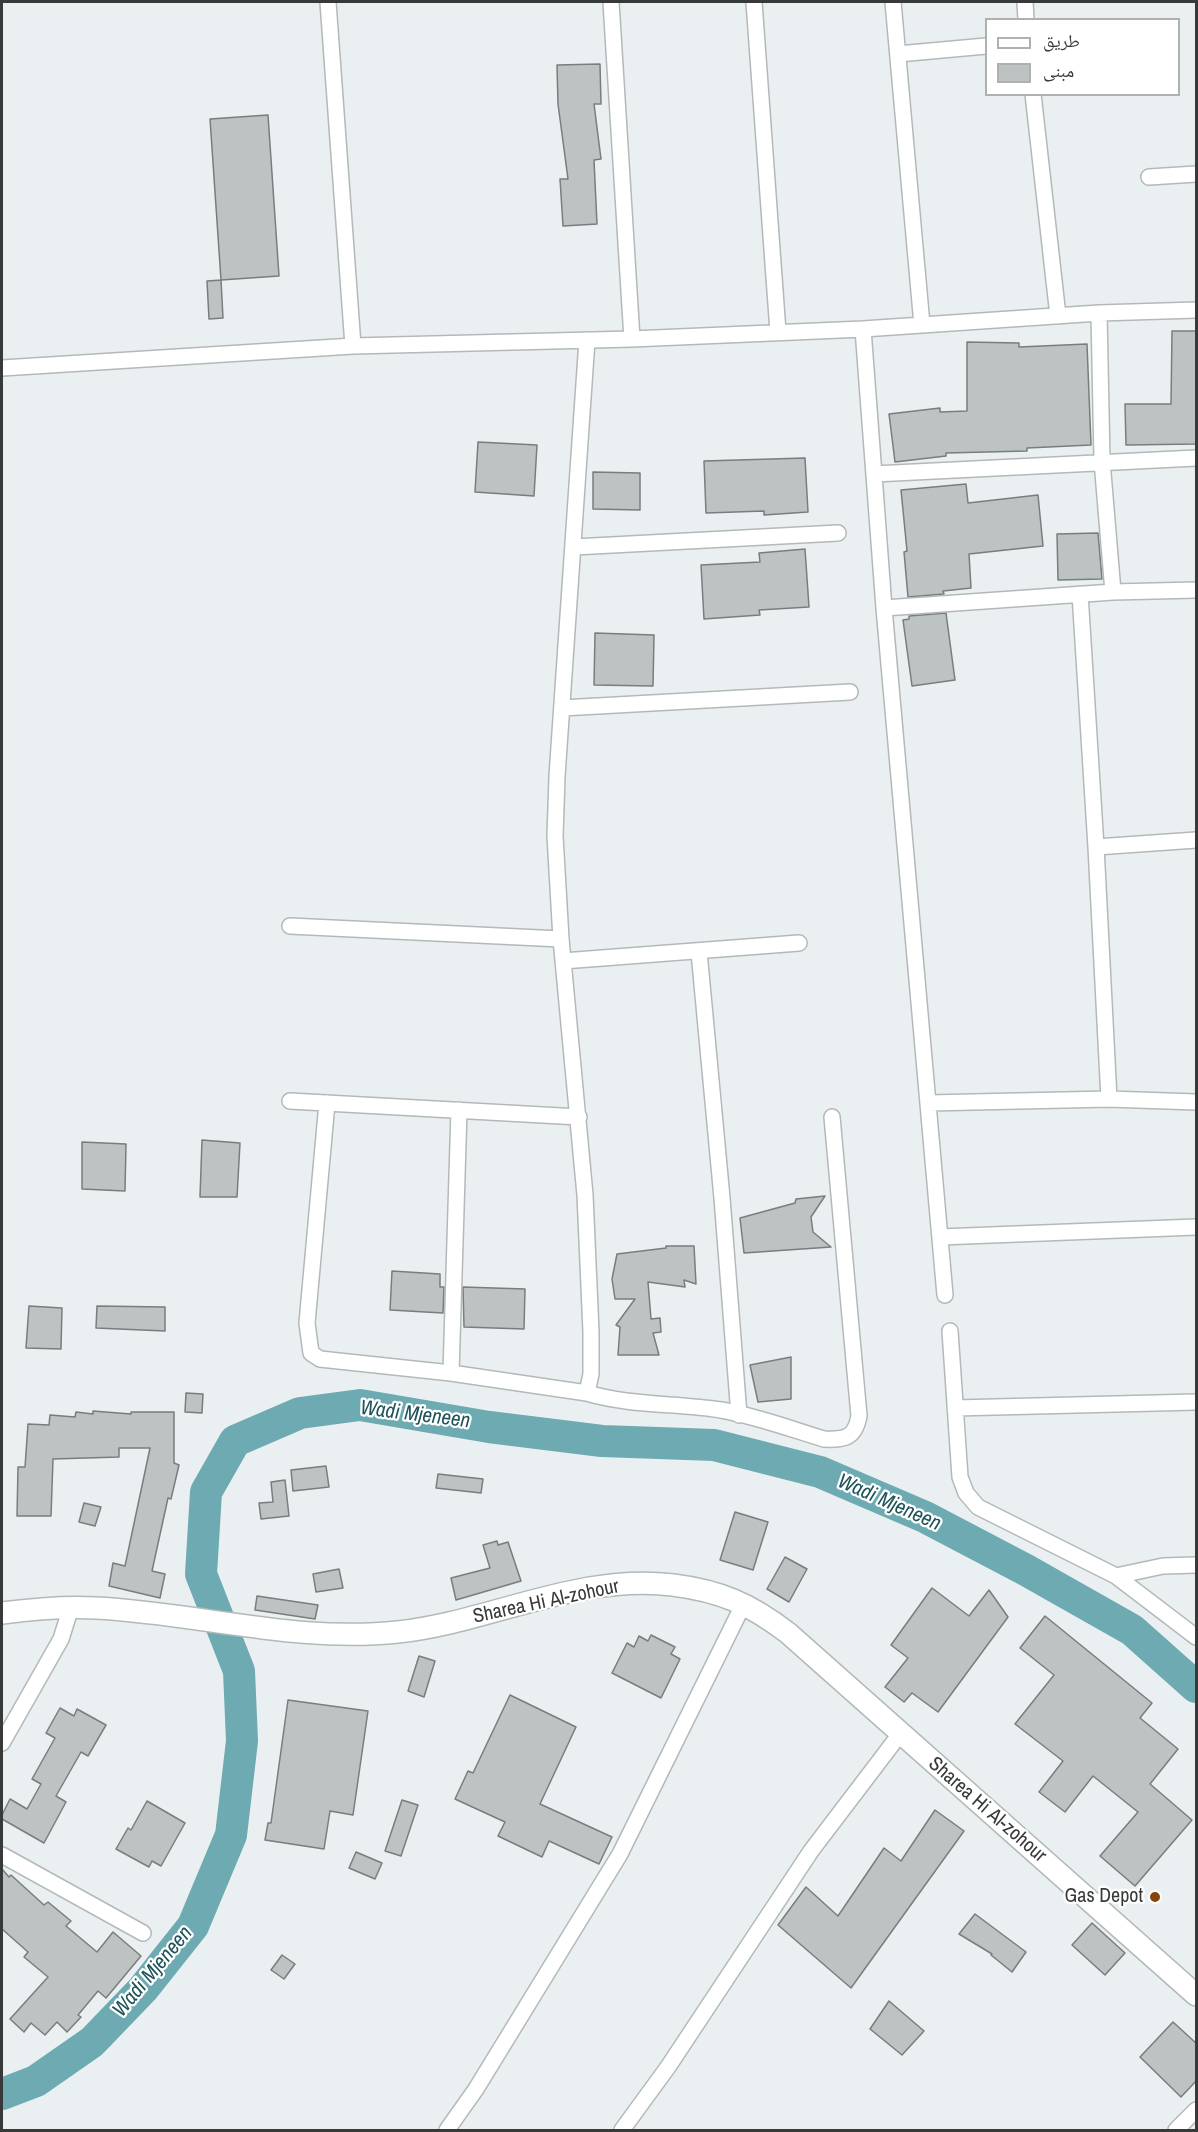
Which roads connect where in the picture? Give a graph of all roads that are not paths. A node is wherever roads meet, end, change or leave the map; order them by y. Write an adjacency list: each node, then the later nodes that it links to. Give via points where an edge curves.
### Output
1 (328, 2): 20 (street)
2 (611, 2): 18 (street)
3 (754, 2): 17 (street)
4 (893, 2): 8 (street)
5 (1025, 2): 6 (street)
6 (1026, 18)
7 (985, 46): 8 (street)
8 (898, 54): 15 (street)
9 (1033, 96): 14 (street)
10 (1197, 174): 11 (street)
11 (1149, 177)
12 (1197, 310): 13 (street)
13 (1099, 313): 14 (street); 23 (street)
14 (1058, 316): 15 (street)
15 (922, 325): 16 (street)
16 (863, 329): 17 (street); 24 (street)
17 (778, 332): 18 (street)
18 (632, 339): 19 (street)
19 (587, 340): 20 (street); 26 (street)
20 (353, 346): 21 (street)
21 (2, 368)
22 (1197, 458): 23 (street)
23 (1102, 461): 24 (street); 28 (street)
24 (874, 474): 30 (street)
25 (838, 533): 26 (street)
26 (574, 547): 32 (street)
27 (1197, 590): 28 (street)
28 (1113, 592): 29 (street)
29 (1080, 594): 30 (street); 34 (street)
30 (884, 608): 44 (street)
31 (850, 692): 32 (street)
32 (562, 708): 36 (street, via 555,836)
33 (1197, 840): 34 (street)
34 (1096, 847): 40 (street)
35 (290, 926): 36 (street)
36 (561, 939): 39 (street)
37 (799, 943): 38 (street)
38 (699, 952): 39 (street); 56 (street)
39 (563, 961): 46 (street)
40 (1109, 1099): 42 (street); 44 (street)
41 (290, 1101): 43 (street)
42 (1197, 1102)
43 (327, 1103): 45 (street); 52 (street, via 307,1323 311,1353 320,1359)
44 (928, 1103): 49 (street)
45 (459, 1110): 46 (street); 52 (street)
46 (579, 1117): 53 (street, via 591,1332)
47 (832, 1117): 56 (street, via 857,1426 852,1435 825,1439)
48 (1197, 1227): 49 (street)
49 (940, 1237): 50 (street)
50 (945, 1295)
51 (950, 1331): 55 (street)
52 (451, 1373): 53 (street)
53 (587, 1393): 56 (street, via 611,1400)
54 (1197, 1402): 55 (street)
55 (955, 1408): 58 (street, via 960,1477 966,1493 978,1507)
56 (739, 1415)
57 (1197, 1565): 58 (street, via 1163,1566)
58 (1116, 1576): 62 (street)
59 (744, 1604): 60 (street, Sharea Hi Al-zohour, via 672,1584 598,1586 436,1626 363,1635 319,1635); 63 (street, Sharea Hi Al-zohour, via 788,1633); 69 (street, via 620,1854)
60 (71, 1607): 61 (street, Sharea Hi Al-zohour); 64 (street, via 61,1639)
61 (2, 1613)
62 (1197, 1637)
63 (900, 1734): 67 (street, Sharea Hi Al-zohour); 70 (street, via 811,1851)
64 (2, 1743)
65 (2, 1855): 66 (street)
66 (143, 1933)
67 (1197, 1995)
68 (1197, 2110): 71 (street)
69 (447, 2130)
70 (622, 2130)
71 (1176, 2130)

